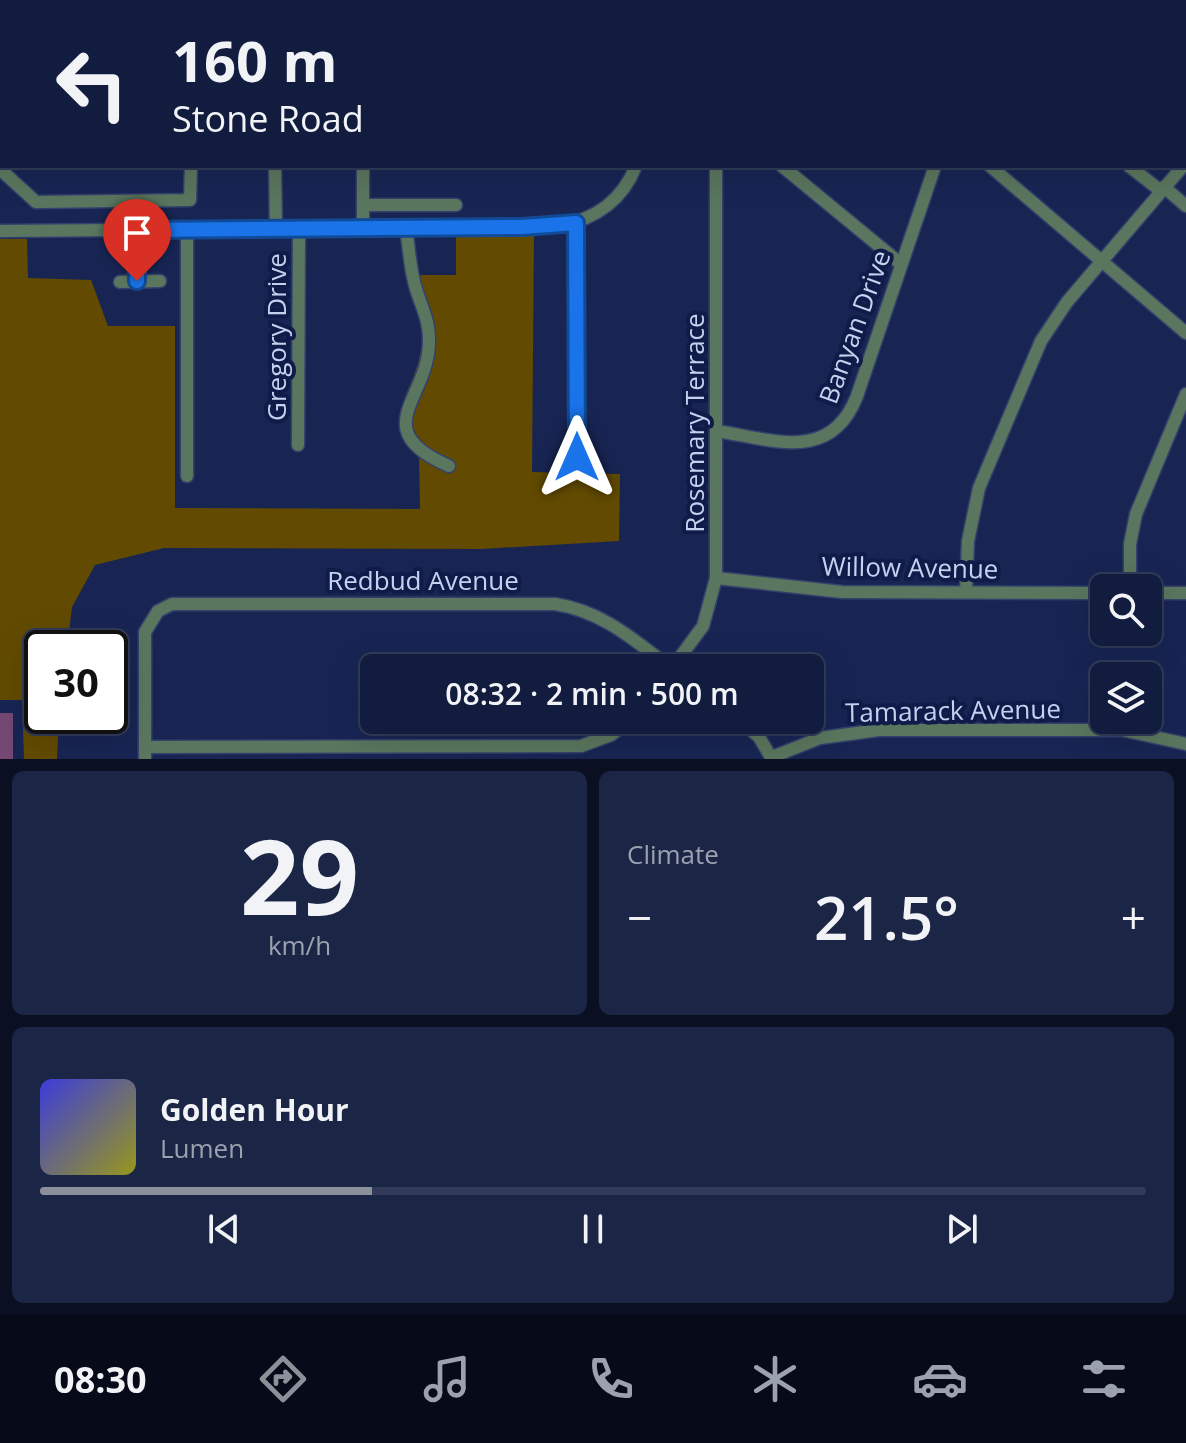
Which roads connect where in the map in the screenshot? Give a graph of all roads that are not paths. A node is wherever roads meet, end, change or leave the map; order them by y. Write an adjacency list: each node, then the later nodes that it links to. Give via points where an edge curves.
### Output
1 (191, 168): 11 (street, via 190,200 36,202)
2 (275, 168): 19 (street)
3 (363, 168): 13 (street)
4 (635, 168): 16 (street, via 622,192 596,215)
5 (716, 168): 31 (street, Rosemary Terrace)
6 (784, 168): 25 (street)
7 (934, 168): 25 (street, Banyan Drive)
8 (992, 168): 24 (street)
9 (1132, 168): 12 (street)
10 (1179, 168): 12 (street)
11 (0, 169)
12 (1163, 189): 15 (street); 24 (street)
13 (363, 205): 14 (street); 17 (street)
14 (456, 205)
15 (1186, 205)
16 (576, 223): 18 (street); 33 (street)
17 (363, 228): 18 (street); 20 (street)
18 (406, 228): 34 (street, via 429,345 404,424 425,454)
19 (276, 229): 20 (street); 22 (street)
20 (299, 229): 32 (street, Gregory Drive)
21 (141, 230): 22 (street); 23 (street); 26 (street)
22 (187, 230): 35 (street)
23 (0, 231)
24 (1101, 261): 29 (street); 38 (street, via 1041,341 984,474 968,541)
25 (901, 264): 31 (street, Banyan Drive, via 851,410 834,432 803,442)
26 (141, 281): 27 (street); 28 (street)
27 (160, 281)
28 (120, 282)
29 (1186, 333)
30 (1186, 394): 36 (street, via 1136,514)
31 (717, 431): 37 (street, Rosemary Terrace)
32 (298, 445)
33 (577, 457)
34 (449, 466)
35 (187, 476)
36 (1130, 574)
37 (716, 578): 38 (street, Willow Avenue, via 842,592); 43 (street, Rosemary Terrace, via 703,626)
38 (966, 592): 39 (street, Willow Avenue)
39 (1090, 593)
40 (1162, 593): 41 (street)
41 (1186, 593)
42 (652, 654): 47 (street, Redbud Avenue, via 602,618 555,604 180,603 158,611 148,624)
43 (682, 654)
44 (612, 734): 49 (street, via 581,746)
45 (756, 734): 50 (street)
46 (1186, 744): 50 (street, Tamarack Avenue, via 1122,730 879,730 820,738)
47 (145, 753): 48 (street)
48 (294, 753): 49 (street)
49 (459, 753)
50 (772, 758)

